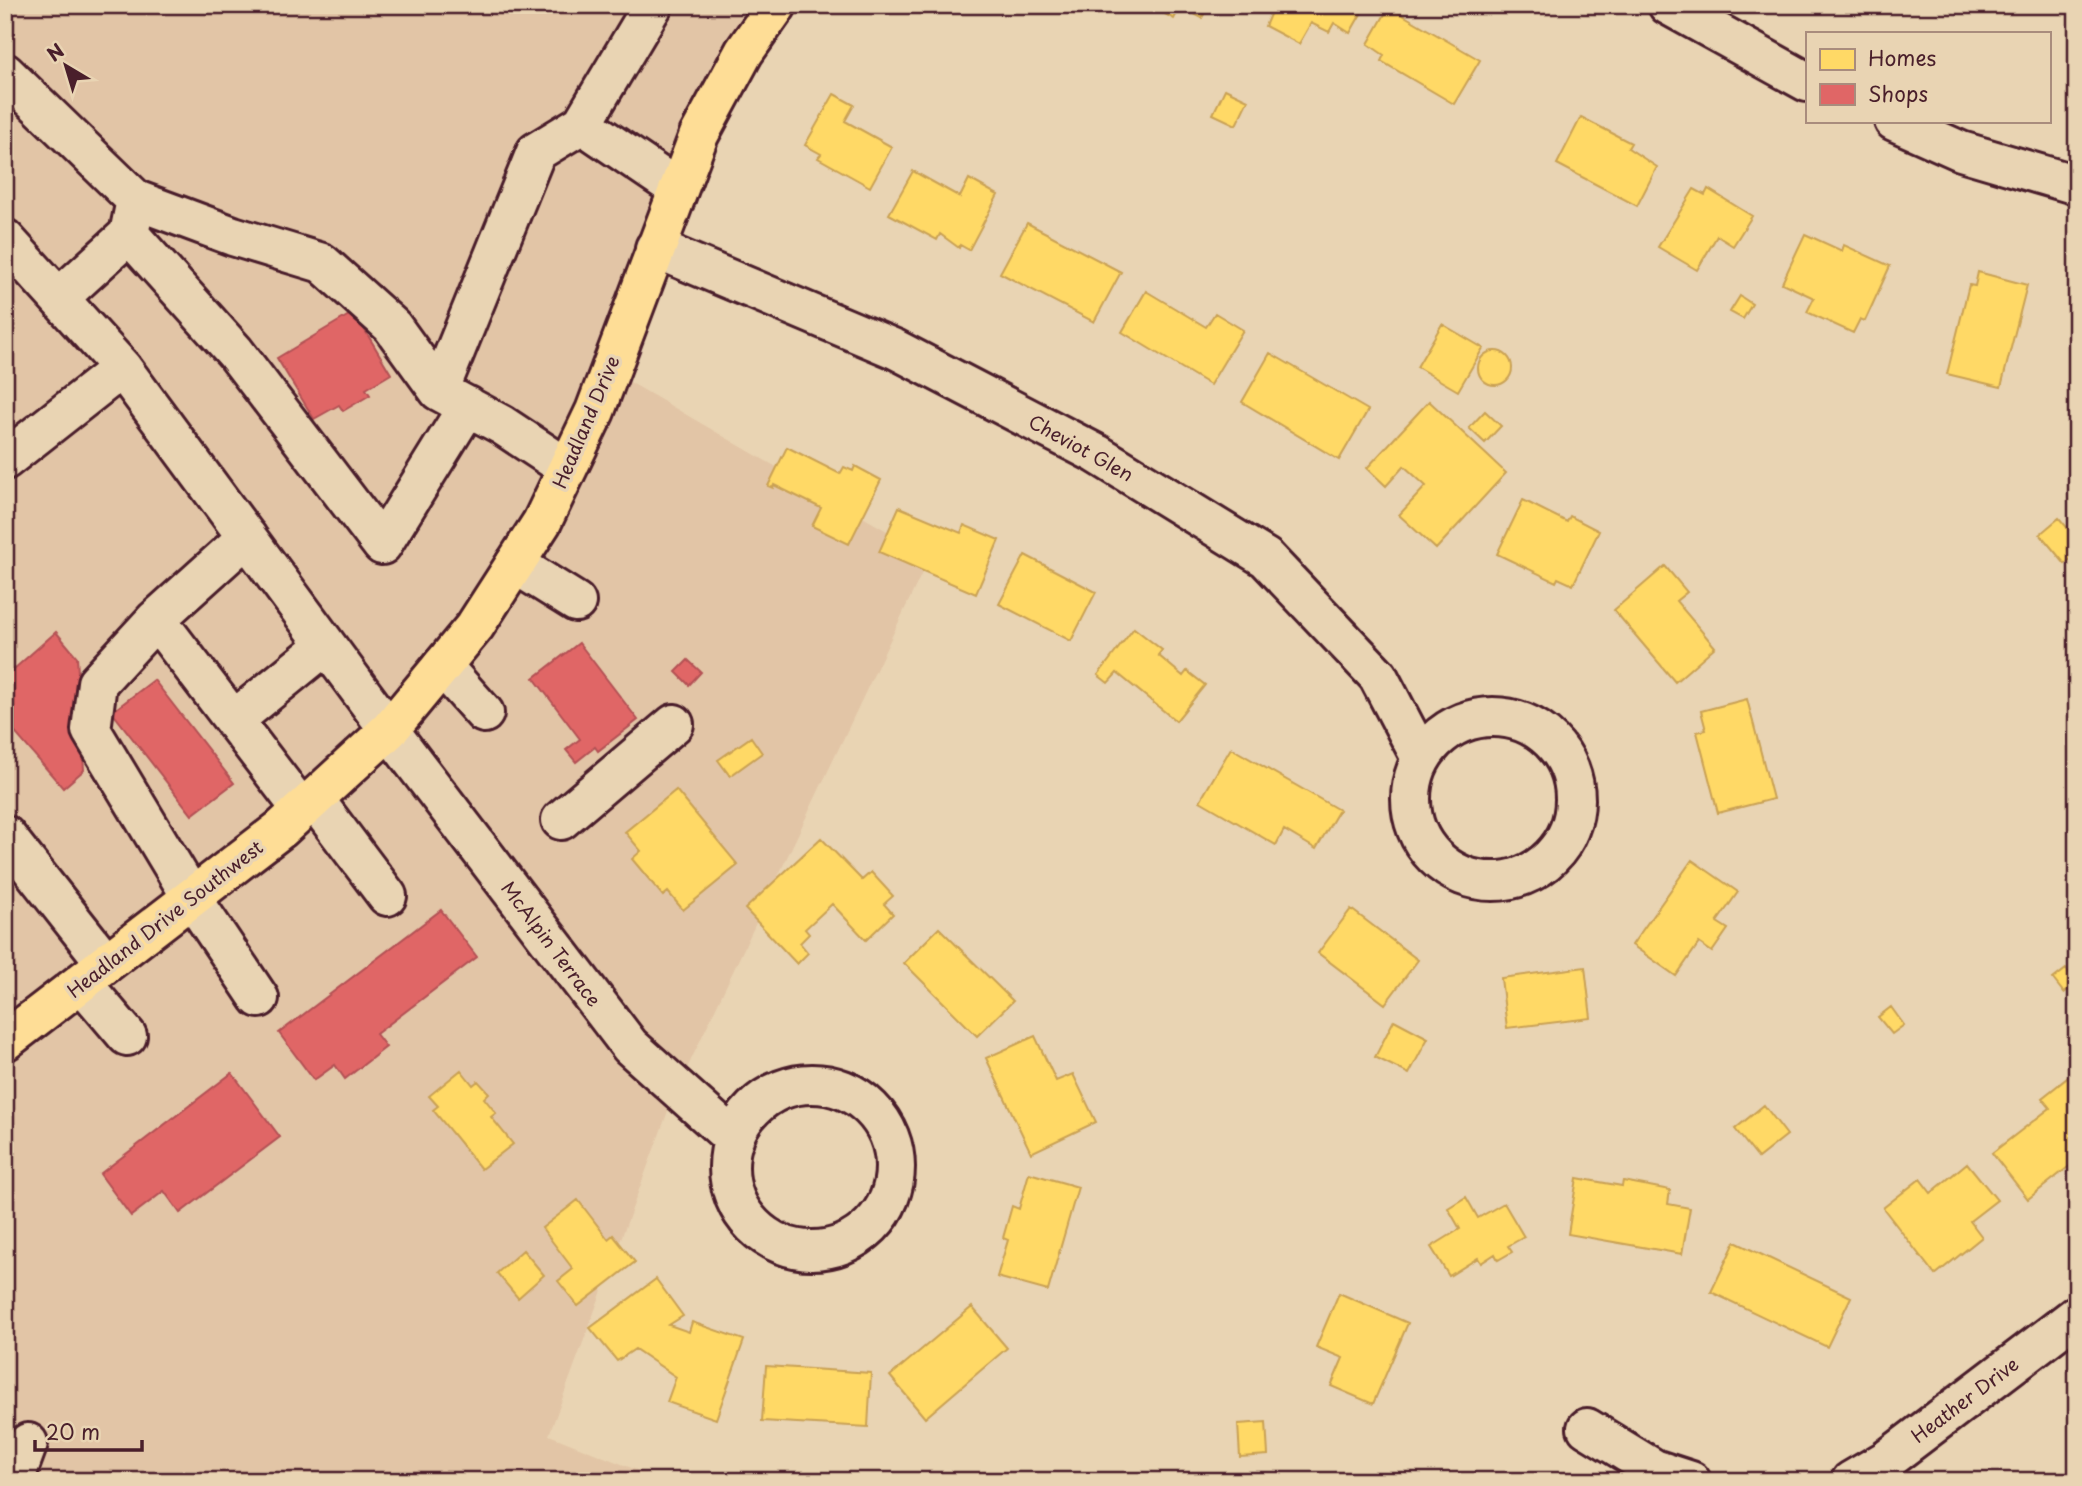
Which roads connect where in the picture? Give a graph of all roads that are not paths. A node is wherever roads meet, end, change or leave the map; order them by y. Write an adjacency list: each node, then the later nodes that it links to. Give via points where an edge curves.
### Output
1 (777, 5): 9 (main road, Headland Drive, via 744,52 699,135)
2 (1668, 5): 5 (street)
3 (650, 6): 7 (street)
4 (5, 74): 10 (street)
5 (1806, 81)
6 (1896, 122): 8 (street, via 1961,151)
7 (582, 124): 9 (street); 15 (street, via 536,152)
8 (2077, 186)
9 (678, 189): 12 (main road, Headland Drive)
10 (132, 217): 13 (street); 15 (street, via 233,236 321,263 391,327); 15 (street, via 382,545)
11 (5, 239): 13 (street, McAlpin Terrace)
12 (656, 248): 17 (main road, Headland Drive, via 595,411); 28 (street, Cheviot Glen, via 895,349 1097,454 1266,558 1378,676)
13 (59, 298): 14 (street, McAlpin Terrace)
14 (122, 368): 16 (street); 18 (street, McAlpin Terrace)
15 (454, 399): 17 (street)
16 (5, 460)
17 (567, 468): 19 (main road, Headland Drive)
18 (247, 537): 21 (street); 22 (street, McAlpin Terrace)
19 (514, 564): 20 (street); 23 (main road, Headland Drive, via 475,626)
20 (576, 602)
21 (156, 619): 25 (street); 33 (street, via 97,683 91,730)
22 (326, 645): 25 (street); 27 (street, McAlpin Terrace)
23 (442, 666): 24 (street); 27 (main road, Headland Drive)
24 (484, 713)
25 (234, 720): 29 (street)
26 (674, 724): 30 (street)
27 (388, 730): 29 (main road, Headland Drive); 38 (street, McAlpin Terrace, via 630,1046)
28 (1422, 758): 28 (street, via 1413,778 1413,821 1421,841 1452,870 1472,879 1514,878 1551,857 1564,839 1574,809 1572,777 1564,757 1534,727 1514,719 1471,720 1434,741)
29 (313, 800): 32 (street); 33 (main road, Headland Drive Southwest)
30 (561, 820)
31 (5, 835): 34 (street)
32 (387, 897)
33 (192, 898): 34 (main road, Headland Drive Southwest); 35 (street)
34 (94, 973): 36 (street); 37 (main road, Headland Drive Southwest)
35 (259, 998)
36 (127, 1036)
37 (5, 1041)
38 (734, 1139): 38 (street, via 729,1171 736,1203 764,1236 783,1246 827,1250 848,1243 881,1215 891,1196 896,1174 888,1131 876,1113 841,1089 819,1084 777,1092 758,1104)
39 (2077, 1315): 44 (street, Heather Drive, via 1885,1461)
40 (1587, 1428): 43 (street, via 1654,1469)
41 (28, 1443): 42 (street)
42 (14, 1481)
43 (1691, 1481)
44 (1851, 1481)

